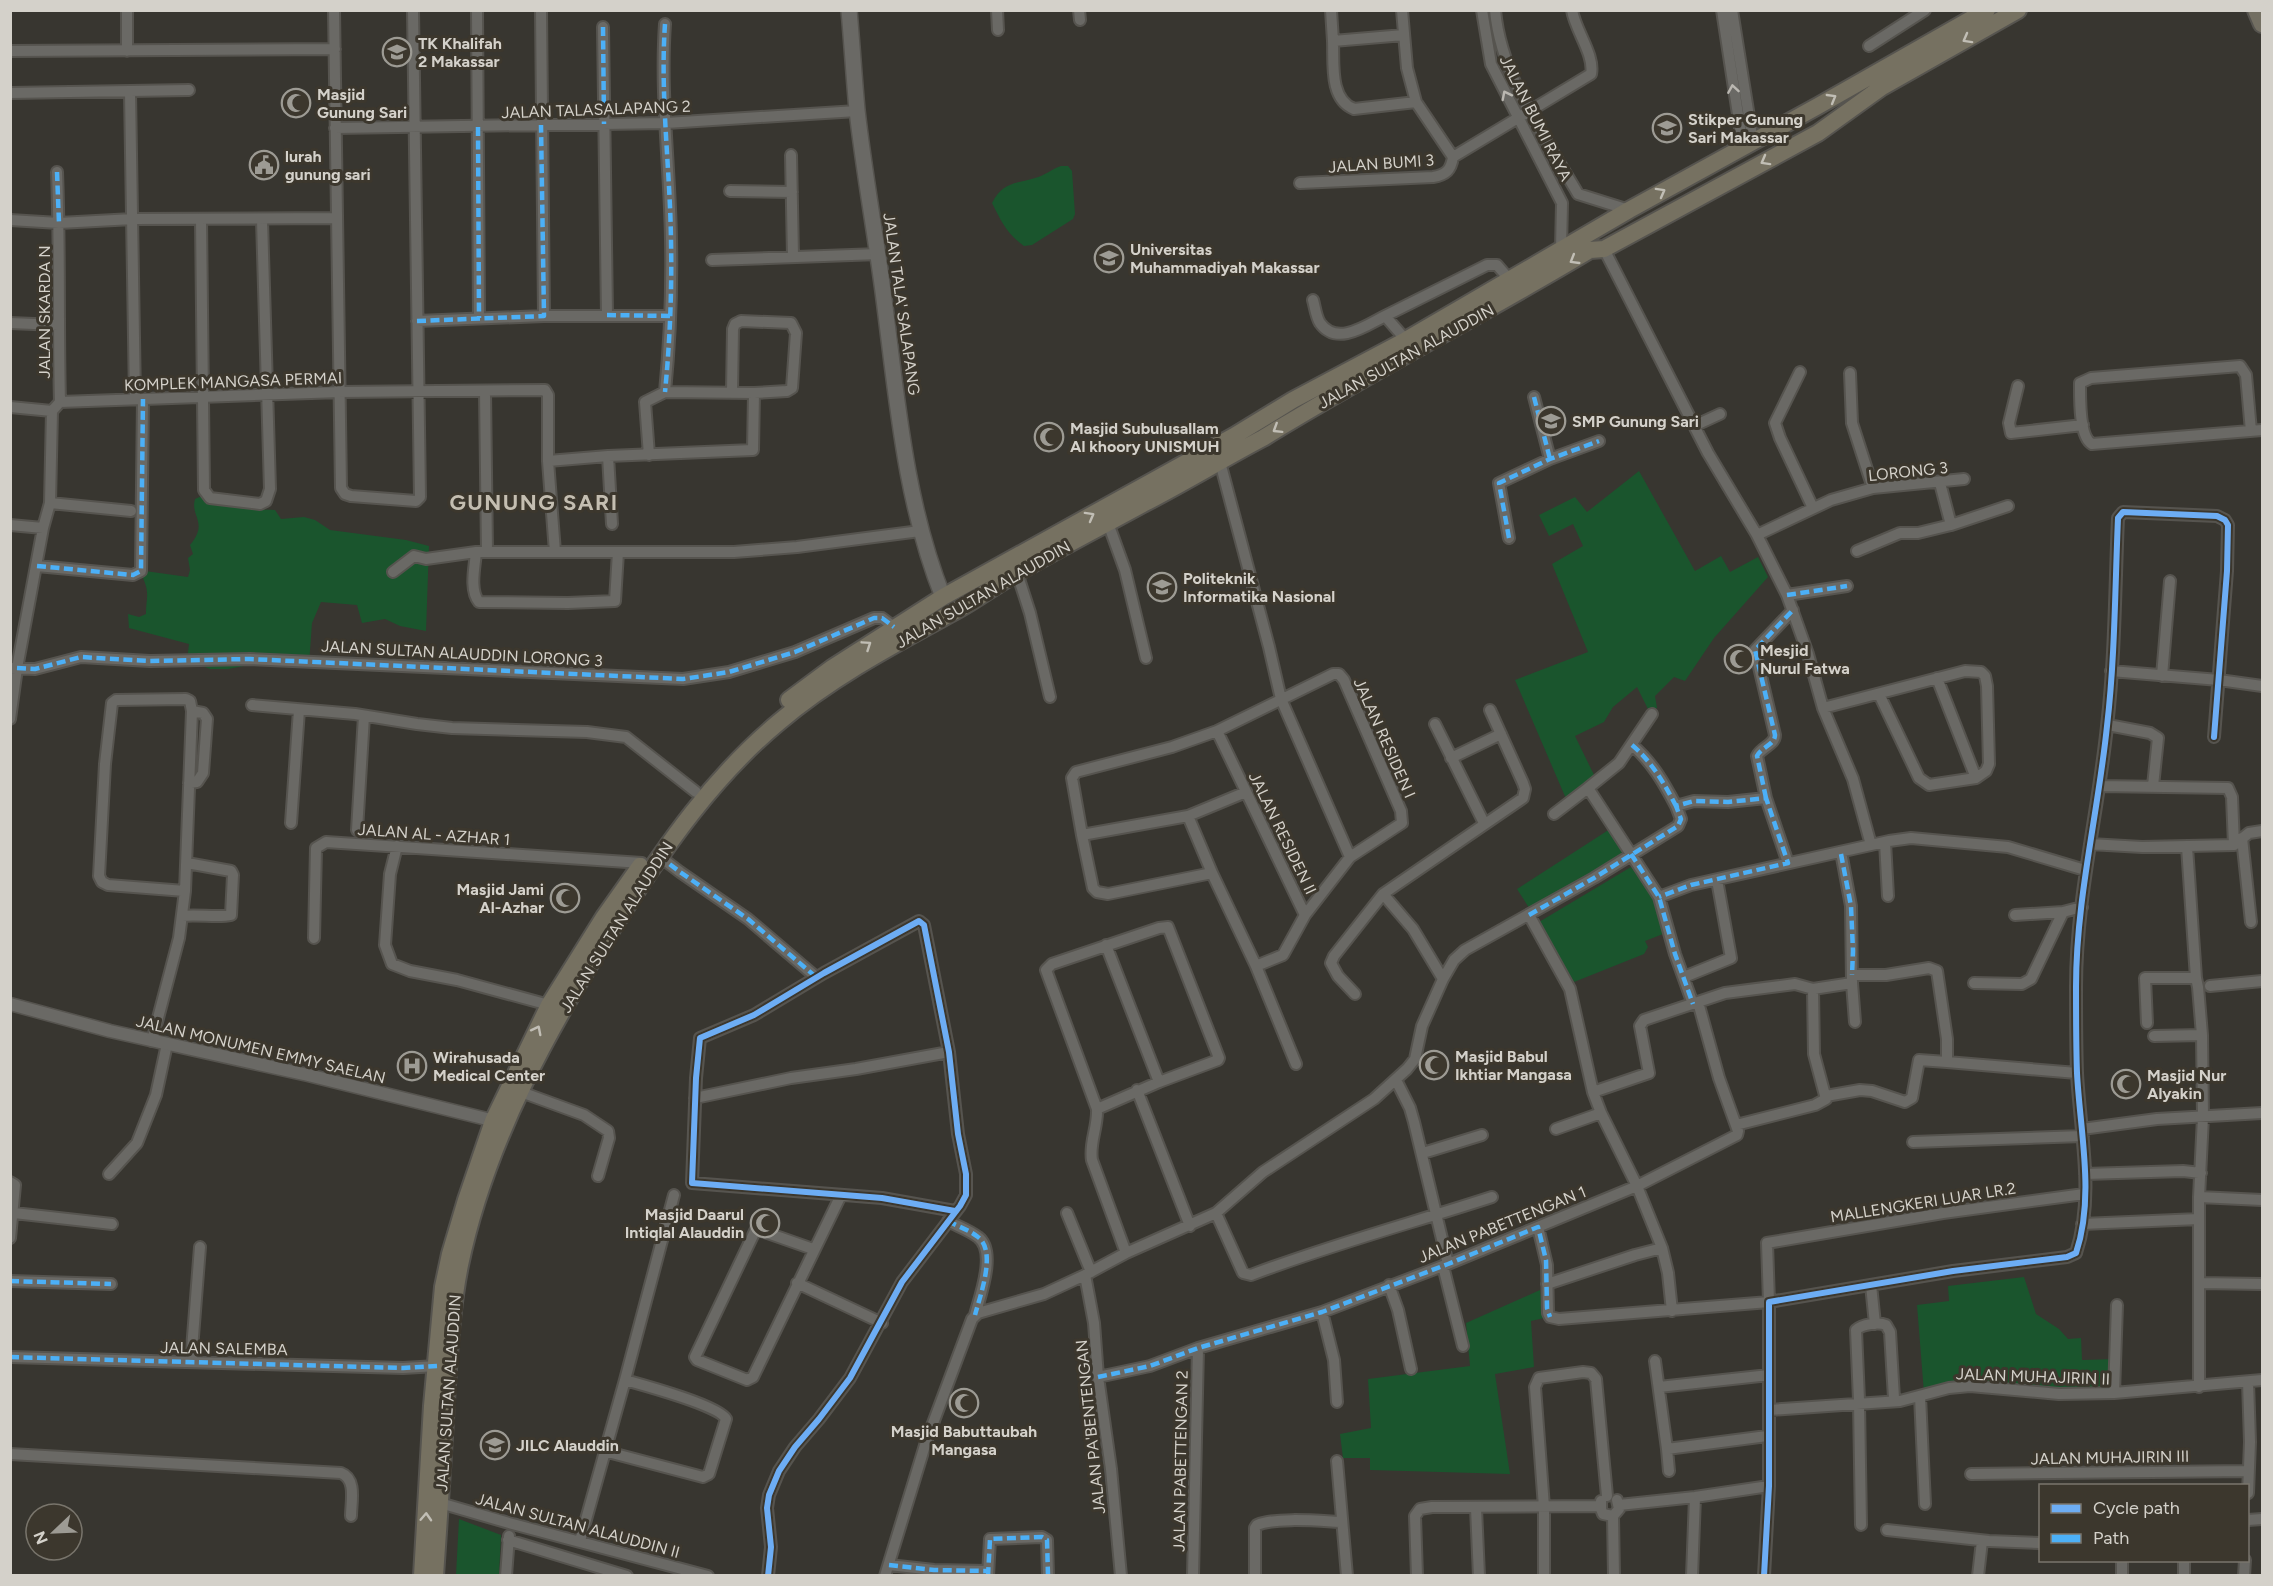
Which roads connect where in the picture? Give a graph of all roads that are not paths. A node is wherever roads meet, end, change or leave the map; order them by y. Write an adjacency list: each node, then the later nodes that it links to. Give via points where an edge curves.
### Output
1 (127, 10): 29 (street)
2 (334, 10): 27 (street)
3 (413, 10): 41 (street)
4 (477, 10): 42 (street)
5 (541, 10): 40 (street)
6 (849, 10): 35 (main road, JALAN TALA' SALAPANG)
7 (997, 10): 22 (street)
8 (1331, 10): 24 (street)
9 (1402, 10): 23 (street, JALAN BUMI 3)
10 (1482, 10): 37 (street, JALAN BUMI RAYA, one-way to 10, via 1489,57)
11 (1494, 10): 36 (street, JALAN BUMI RAYA, via 1505,60)
12 (1572, 10): 36 (street, JALAN BUMI 3, via 1592,61 1591,74)
13 (1722, 10): 25 (street)
14 (1732, 10): 25 (street)
15 (1925, 10): 26 (street)
16 (1987, 10): 30 (highway, JALAN SULTAN ALAUDDIN)
17 (2018, 10): 30 (highway, JALAN SULTAN ALAUDDIN, one-way to 30)
18 (2256, 10): 20 (main road)
19 (665, 24): 38 (street)
20 (2262, 24)
21 (603, 27): 39 (street)
22 (998, 30)
23 (1404, 35): 24 (street); 34 (street, JALAN BUMI 3)
24 (1333, 41): 34 (street, via 1335,81 1344,103 1354,109)
25 (1731, 45): 44 (street)
26 (1869, 46)
27 (335, 49): 29 (street); 43 (street)
28 (10, 51): 29 (street)
29 (127, 51)
30 (1879, 81): 44 (highway, JALAN SULTAN ALAUDDIN, one-way to 30); 61 (highway, JALAN SULTAN ALAUDDIN, one-way to 61, via 1818,133)
31 (189, 90): 32 (street)
32 (130, 92): 33 (street); 55 (street)
33 (10, 93)
34 (1416, 102): 46 (street, JALAN BUMI 3)
35 (857, 111): 38 (street, JALAN TALASALAPANG 2); 62 (main road, JALAN TALA' SALAPANG)
36 (1531, 111): 37 (street, JALAN BUMI 3); 51 (street, JALAN BUMI RAYA)
37 (1518, 118): 46 (street, JALAN BUMI 3); 52 (street, JALAN BUMI RAYA)
38 (666, 123): 39 (street, JALAN TALASALAPANG 2); 69 (street)
39 (604, 124): 40 (street, JALAN TALASALAPANG 2); 67 (street)
40 (542, 125): 42 (street, JALAN TALASALAPANG 2); 68 (street)
41 (413, 127): 42 (street, JALAN TALASALAPANG 2); 43 (street, JALAN TALASALAPANG 2); 72 (street)
42 (478, 127): 71 (street)
43 (335, 128): 54 (street)
44 (1748, 144): 53 (highway, JALAN SULTAN ALAUDDIN, one-way to 44)
45 (791, 155): 50 (street)
46 (1453, 157): 48 (street, JALAN BUMI 3, via 1450,169 1433,177)
47 (57, 172): 59 (street, JALAN SKARDA N)
48 (1300, 183)
49 (730, 191): 50 (street)
50 (792, 192): 63 (street)
51 (1578, 194): 52 (street, JALAN BUMI RAYA); 53 (street, JALAN BUMI RAYA)
52 (1562, 203): 60 (street, JALAN BUMI RAYA)
53 (1629, 210): 60 (highway, JALAN SULTAN ALAUDDIN)
54 (336, 218): 57 (street); 80 (street)
55 (133, 219): 56 (street); 59 (street); 88 (street)
56 (201, 219): 57 (street); 86 (street)
57 (262, 219): 85 (street)
58 (10, 220): 59 (street)
59 (59, 223): 74 (street, JALAN SKARDA N)
60 (1561, 249): 65 (highway, JALAN SULTAN ALAUDDIN)
61 (1604, 249): 91 (highway, JALAN SULTAN ALAUDDIN, one-way to 91, via 1590,250 1498,305); 95 (street)
62 (879, 254): 63 (street); 116 (main road, JALAN TALA' SALAPANG, via 903,442)
63 (793, 256): 64 (street)
64 (712, 260)
65 (1509, 279): 70 (street, via 1497,265 1487,265); 75 (highway, JALAN SULTAN ALAUDDIN)
66 (1313, 300): 70 (street, via 1319,321 1336,334 1346,334)
67 (608, 315): 68 (street); 69 (street)
68 (544, 316): 71 (street)
69 (670, 316): 81 (street)
70 (1385, 316): 75 (street)
71 (479, 318): 72 (street)
72 (417, 321): 82 (street)
73 (10, 323): 74 (street)
74 (58, 325): 89 (street, JALAN SKARDA N)
75 (1406, 340): 91 (highway, JALAN SULTAN ALAUDDIN)
76 (1800, 372): 109 (street, via 1775,423)
77 (1850, 373): 106 (street, via 1850,417)
78 (2018, 386): 94 (street, via 2008,423 2011,433)
79 (485, 391): 82 (street, KOMPLEK MANGASA PERMAI); 102 (street, KOMPLEK MANGASA PERMAI, via 546,391); 120 (street)
80 (339, 392): 82 (street, KOMPLEK MANGASA PERMAI); 82 (street, via 344,493 416,501 420,496); 85 (street, KOMPLEK MANGASA PERMAI)
81 (665, 392): 83 (street); 99 (street, via 645,402)
82 (418, 393)
83 (732, 393): 84 (street); 84 (street, via 735,324 791,323 796,333 792,388)
84 (754, 393): 99 (street, via 754,449)
85 (267, 394): 86 (street, KOMPLEK MANGASA PERMAI); 86 (street, via 270,489 266,501 260,504 210,498 204,492)
86 (203, 397): 88 (street, KOMPLEK MANGASA PERMAI)
87 (1533, 397): 101 (street)
88 (139, 399): 89 (street, KOMPLEK MANGASA PERMAI); 123 (street, via 141,572 134,575)
89 (60, 402): 92 (street)
90 (10, 407): 92 (street)
91 (1298, 407): 103 (highway, JALAN SULTAN ALAUDDIN, one-way to 103); 129 (highway, JALAN SULTAN ALAUDDIN, one-way to 91, via 1234,435)
92 (52, 411): 107 (street)
93 (1720, 414): 95 (street)
94 (2082, 425): 97 (street, via 2092,444); 97 (street, via 2080,386 2085,380 2238,365 2246,375)
95 (1694, 426): 117 (street)
96 (2262, 430): 97 (street)
97 (2251, 431)
98 (1599, 441): 101 (street)
99 (649, 455): 100 (street)
100 (608, 456): 102 (street); 112 (street)
101 (1550, 459): 118 (street, via 1499,483)
102 (548, 461): 121 (street)
103 (1222, 469): 111 (highway, JALAN SULTAN ALAUDDIN); 142 (street)
104 (1964, 479): 105 (street, LORONG 3)
105 (1940, 483): 106 (street, LORONG 3); 114 (street)
106 (1873, 488): 109 (street, LORONG 3)
107 (50, 503): 110 (street); 115 (street)
108 (2008, 506): 114 (street)
109 (1813, 508): 117 (street, LORONG 3)
110 (131, 511)
111 (1108, 523): 125 (highway, JALAN SULTAN ALAUDDIN); 132 (street, via 1125,570)
112 (612, 524)
113 (10, 525): 115 (street)
114 (1951, 525): 119 (street, via 1900,533)
115 (43, 528): 123 (street)
116 (920, 531): 122 (street, via 765,550); 129 (main road, JALAN TALA' SALAPANG)
117 (1757, 535): 128 (street)
118 (1509, 538)
119 (1857, 551)
120 (481, 552): 121 (street); 122 (street, via 474,587 479,602 556,603 615,601); 124 (street, via 426,559 414,556)
121 (555, 552): 122 (street)
122 (618, 552)
123 (37, 566): 133 (street)
124 (393, 572)
125 (1017, 573): 135 (highway, JALAN SULTAN ALAUDDIN, via 960,609); 141 (street)
126 (2170, 580): 136 (street)
127 (1847, 586): 128 (street)
128 (1787, 595): 130 (street)
129 (943, 597): 131 (highway, JALAN SULTAN ALAUDDIN)
130 (1792, 610): 144 (street); 163 (street, via 1755,650 1775,735 1757,756)
131 (894, 627): 133 (street, JALAN SULTAN ALAUDDIN LORONG 3, via 882,618 874,618 795,652 729,672 683,679 250,659 150,661 81,657 35,669); 135 (highway, JALAN SULTAN ALAUDDIN, one-way to 131)
132 (1146, 658)
133 (14, 668): 149 (street)
134 (2111, 671): 136 (street); 138 (street, via 2119,515 2126,511 2217,516 2227,522 2230,534); 151 (street)
135 (835, 673): 161 (highway, JALAN SULTAN ALAUDDIN, via 762,722); 180 (highway, JALAN SULTAN ALAUDDIN, via 740,757)
136 (2162, 676): 138 (street)
137 (1937, 678): 140 (street); 157 (street); 157 (street, via 1972,670 1985,675 1989,764)
138 (2219, 680): 139 (street); 154 (street)
139 (2262, 686)
140 (1879, 694): 144 (street); 157 (street, via 1923,782 1932,785)
141 (1050, 697)
142 (1281, 699): 152 (street); 181 (street); 181 (street, JALAN RESIDEN I, via 1333,674 1344,680 1403,818 1400,825)
143 (252, 705): 145 (street)
144 (1823, 708): 175 (street, via 1853,779)
145 (299, 710): 148 (street); 167 (street)
146 (1490, 710): 153 (street)
147 (1652, 714): 155 (street)
148 (364, 716): 161 (street, via 452,728 623,736); 169 (street)
149 (10, 719)
150 (1435, 724): 156 (street)
151 (2108, 725): 158 (street); 159 (street, via 2158,738)
152 (1217, 731): 162 (street, JALAN RESIDEN II); 171 (street, via 1076,772 1072,778)
153 (1501, 734): 156 (street); 168 (street, via 1525,794 1514,806)
154 (2214, 737)
155 (1632, 745): 160 (street, via 1614,768); 164 (street, via 1661,777)
156 (1451, 758): 168 (street)
157 (1976, 778)
158 (2100, 786): 159 (street); 174 (street)
159 (2153, 786): 172 (street, via 2228,788)
160 (1588, 788): 165 (street); 179 (street)
161 (696, 792): 183 (highway, JALAN SULTAN ALAUDDIN)
162 (1246, 792): 166 (street); 194 (street, JALAN RESIDEN II)
163 (1766, 798): 164 (street, via 1694,801); 184 (street)
164 (1676, 806): 179 (street, via 1680,824)
165 (1554, 814)
166 (1188, 816): 171 (street); 186 (street)
167 (291, 823)
168 (1484, 824): 189 (street)
169 (357, 830)
170 (2262, 831): 172 (street, via 2249,833)
171 (1082, 835): 186 (street, via 1097,892 1108,894)
172 (2238, 841): 177 (street); 198 (street)
173 (1885, 842): 175 (street); 185 (street, via 1911,838 2008,848); 190 (street)
174 (2090, 844): 177 (street); 185 (street)
175 (1871, 845): 178 (street)
176 (397, 846): 183 (street, JALAN AL - AZHAR 1); 199 (street, JALAN AL - AZHAR 1, via 326,842 316,848); 214 (street, via 390,874 385,945 392,964)
177 (2187, 847): 204 (street)
178 (1841, 852): 184 (street); 206 (street, via 1851,906)
179 (1631, 854): 191 (street); 195 (street)
180 (659, 856): 202 (street, via 748,919); 228 (highway, JALAN SULTAN ALAUDDIN, via 567,1001)
181 (1350, 857): 194 (street, JALAN RESIDEN II)
182 (187, 863): 188 (street); 188 (street, via 190,701 116,700 112,702 105,764 99,876 108,885); 197 (street, via 231,871 232,906 231,915)
183 (642, 863): 214 (highway, JALAN SULTAN ALAUDDIN)
184 (1788, 863): 187 (street)
185 (2085, 870): 192 (street)
186 (1212, 873): 201 (street)
187 (1717, 880): 191 (street); 203 (street, via 1731,958)
188 (185, 891): 197 (street)
189 (1383, 894): 205 (street, via 1413,929); 211 (street, via 1331,963)
190 (1888, 896)
191 (1659, 897): 203 (street)
192 (2082, 908): 193 (street); 224 (street, via 2076,988)
193 (2063, 912): 196 (street); 208 (street, via 2031,979 2022,984)
194 (1305, 915): 201 (street, via 1282,955)
195 (1529, 915): 205 (street, via 1465,950); 229 (street, via 1570,989)
196 (2015, 915)
197 (182, 916): 219 (street)
198 (2251, 922)
199 (314, 938)
200 (1106, 945): 226 (street); 226 (street, via 1168,927 1217,1049 1218,1060); 232 (street, via 1052,964 1046,970)
201 (1256, 966): 223 (street)
202 (816, 977): 221 (street, via 919,921 926,930); 231 (street, via 754,1015 701,1037)
203 (1684, 977): 212 (street)
204 (2196, 978): 216 (street, via 2145,978); 217 (street)
205 (1443, 979): 225 (street, via 1422,1026 1415,1059)
206 (1852, 979): 210 (street); 215 (street); 222 (street, via 1929,968 1936,971)
207 (2262, 981): 209 (street)
208 (1974, 984)
209 (2210, 986)
210 (1813, 989): 212 (street, via 1795,984 1759,988 1725,993); 230 (street, via 1814,1054)
211 (1355, 994)
212 (1696, 1003): 229 (street, via 1641,1022 1649,1073); 237 (street)
213 (10, 1004): 219 (street, JALAN MONUMEN EMMY SAELAN)
214 (549, 1005): 236 (highway, JALAN SULTAN ALAUDDIN, one-way to 214, via 515,1071)
215 (1855, 1022)
216 (2147, 1023)
217 (2202, 1035): 218 (street); 235 (street)
218 (2154, 1036)
219 (152, 1041): 220 (street, JALAN MONUMEN EMMY SAELAN)
220 (166, 1044): 236 (street, JALAN MONUMEN EMMY SAELAN); 244 (street, via 156,1095 137,1143)
221 (949, 1052): 231 (street, via 791,1077); 255 (street, via 966,1185 964,1200)
222 (1947, 1062): 224 (street); 230 (street, via 1919,1060 1912,1098 1908,1101 1860,1090)
223 (1296, 1064)
224 (2077, 1073): 239 (street)
225 (1396, 1080): 242 (street, via 1410,1108); 258 (street, via 1374,1099 1263,1172)
226 (1159, 1082): 227 (street)
227 (1137, 1090): 232 (street); 264 (street)
228 (521, 1092): 236 (highway, JALAN SULTAN ALAUDDIN); 246 (street, via 584,1115 608,1131)
229 (1593, 1092): 233 (street)
230 (1826, 1096): 237 (street, via 1815,1105)
231 (695, 1098): 251 (street, via 692,1184)
232 (1097, 1109): 270 (street, via 1092,1160)
233 (1601, 1113): 238 (street); 248 (street)
234 (2262, 1113): 235 (street)
235 (2203, 1117): 239 (street, via 2157,1119); 243 (street)
236 (499, 1123): 293 (highway, JALAN SULTAN ALAUDDIN, via 450,1254 443,1287); 320 (highway, JALAN SULTAN ALAUDDIN, via 458,1275)
237 (1736, 1125): 248 (street, JALAN PABETTENGAN 1, via 1737,1135 1726,1143)
238 (1556, 1129)
239 (2083, 1132): 241 (street); 245 (street)
240 (1482, 1134): 242 (street)
241 (1913, 1142)
242 (1423, 1153): 259 (street)
243 (2201, 1173): 245 (street); 253 (street)
244 (109, 1174)
245 (2085, 1174): 249 (street)
246 (598, 1176)
247 (10, 1182): 256 (street, via 15,1185)
248 (1637, 1186): 265 (street, JALAN PABETTENGAN 1); 268 (street)
249 (2084, 1194): 263 (street); 281 (street, MALLENGKERI LUAR LR.2, via 1767,1243)
250 (674, 1195): 297 (street)
251 (841, 1195): 255 (street); 269 (street)
252 (1492, 1197): 259 (street)
253 (2199, 1197): 254 (street); 260 (street)
254 (2262, 1200)
255 (955, 1211): 261 (street)
256 (14, 1213): 262 (street); 266 (street)
257 (1067, 1213): 272 (street, JALAN PA'BENTENGAN)
258 (1216, 1213): 259 (street, via 1243,1273 1248,1275); 264 (street)
259 (1438, 1215): 271 (street)
260 (2199, 1219): 263 (street); 275 (street)
261 (948, 1221): 285 (street, via 978,1237 986,1248 986,1269); 286 (street, via 902,1282)
262 (112, 1224)
263 (2082, 1224): 280 (street, via 2073,1256)
264 (1190, 1226): 270 (street)
265 (1538, 1227): 271 (street, JALAN PABETTENGAN 1); 277 (street)
266 (10, 1238)
267 (200, 1247): 292 (street)
268 (1662, 1248): 277 (street); 283 (street)
269 (813, 1249): 274 (street); 274 (street, via 756,1229 696,1359 747,1380 752,1378)
270 (1126, 1253): 272 (street)
271 (1445, 1265): 279 (street, JALAN PABETTENGAN 1); 288 (street)
272 (1088, 1274): 285 (street, via 1044,1294); 296 (street, JALAN PA'BENTENGAN)
273 (10, 1281): 276 (street)
274 (797, 1283): 286 (street)
275 (2200, 1283): 278 (street); 301 (street)
276 (111, 1284)
277 (1547, 1284): 283 (street, via 1550,1317 1559,1319)
278 (2262, 1284)
279 (1389, 1285): 284 (street, JALAN PABETTENGAN 1); 294 (street)
280 (1871, 1285): 281 (street); 287 (street)
281 (1769, 1302): 283 (street); 295 (street)
282 (2117, 1305): 302 (street)
283 (1672, 1311)
284 (1322, 1312): 289 (street, JALAN PABETTENGAN 1); 306 (street, via 1333,1352)
285 (975, 1315): 334 (street, via 926,1442)
286 (882, 1323): 341 (street, via 850,1378 795,1447 776,1478 766,1508 771,1547)
287 (1875, 1324): 304 (street, via 1885,1324 1890,1332); 305 (street, via 1860,1326 1855,1332)
288 (1463, 1346)
289 (1198, 1348): 296 (street, JALAN PABETTENGAN 1, via 1150,1366); 345 (street, JALAN PABETTENGAN 2)
290 (10, 1357): 292 (street, JALAN SALEMBA)
291 (1655, 1360): 300 (street)
292 (191, 1362): 293 (street, JALAN SALEMBA)
293 (437, 1366): 336 (highway, JALAN SULTAN ALAUDDIN, one-way to 293)
294 (1411, 1369)
295 (1770, 1374): 300 (street); 307 (street)
296 (1098, 1377): 344 (street, JALAN PA'BENTENGAN)
297 (625, 1380): 310 (street); 310 (street, via 676,1395 722,1413 726,1419 709,1474 703,1477)
298 (2262, 1380): 299 (street, JALAN MUHAJIRIN II)
299 (2248, 1382): 301 (street, JALAN MUHAJIRIN II); 314 (street)
300 (1659, 1387): 309 (street)
301 (2199, 1387): 302 (street, JALAN MUHAJIRIN II)
302 (2114, 1393): 303 (street, JALAN MUHAJIRIN II, via 2059,1394 1971,1386)
303 (1920, 1396): 305 (street, JALAN MUHAJIRIN II, via 1900,1401); 321 (street)
304 (1894, 1398)
305 (1859, 1401): 307 (street, JALAN MUHAJIRIN II); 329 (street)
306 (1337, 1402)
307 (1769, 1410): 308 (street)
308 (1767, 1437): 309 (street); 317 (street)
309 (1667, 1449): 313 (street)
310 (604, 1451): 332 (street)
311 (10, 1454): 326 (street, via 345,1474 352,1483)
312 (1337, 1461): 328 (street)
313 (1669, 1471)
314 (2248, 1471): 315 (street, JALAN MUHAJIRIN III); 316 (street)
315 (1971, 1474)
316 (2247, 1484)
317 (1768, 1486): 319 (street); 353 (street)
318 (1607, 1496): 322 (street); 323 (street); 324 (street, via 1594,1376 1588,1372 1540,1377 1536,1393)
319 (1695, 1497): 322 (street); 352 (street)
320 (440, 1503): 332 (street, JALAN SULTAN ALAUDDIN II); 337 (highway, JALAN SULTAN ALAUDDIN)
321 (1924, 1504)
322 (1619, 1505): 327 (street)
323 (1600, 1506): 324 (street); 327 (street, via 1603,1514)
324 (1544, 1507): 325 (street); 350 (street)
325 (1476, 1508): 348 (street, via 1420,1509 1414,1516); 349 (street)
326 (351, 1516)
327 (1613, 1516): 351 (street)
328 (1342, 1522): 346 (street, via 1294,1521 1257,1526); 347 (street)
329 (1861, 1525)
330 (1887, 1530): 331 (street)
331 (1982, 1540): 333 (street); 354 (street)
332 (580, 1541): 340 (street, JALAN SULTAN ALAUDDIN II)
333 (2039, 1543)
334 (889, 1564): 335 (street); 342 (street)
335 (988, 1573): 343 (street, via 990,1539 1042,1537 1047,1540)
336 (422, 1575)
337 (435, 1575)
338 (506, 1575): 339 (street, via 508,1538)
339 (627, 1575)
340 (708, 1575)
341 (768, 1575)
342 (885, 1575)
343 (1048, 1575)
344 (1121, 1575)
345 (1193, 1575)
346 (1255, 1575)
347 (1347, 1575)
348 (1418, 1575)
349 (1479, 1575)
350 (1544, 1575)
351 (1614, 1575)
352 (1692, 1575)
353 (1764, 1575)
354 (1978, 1575)

